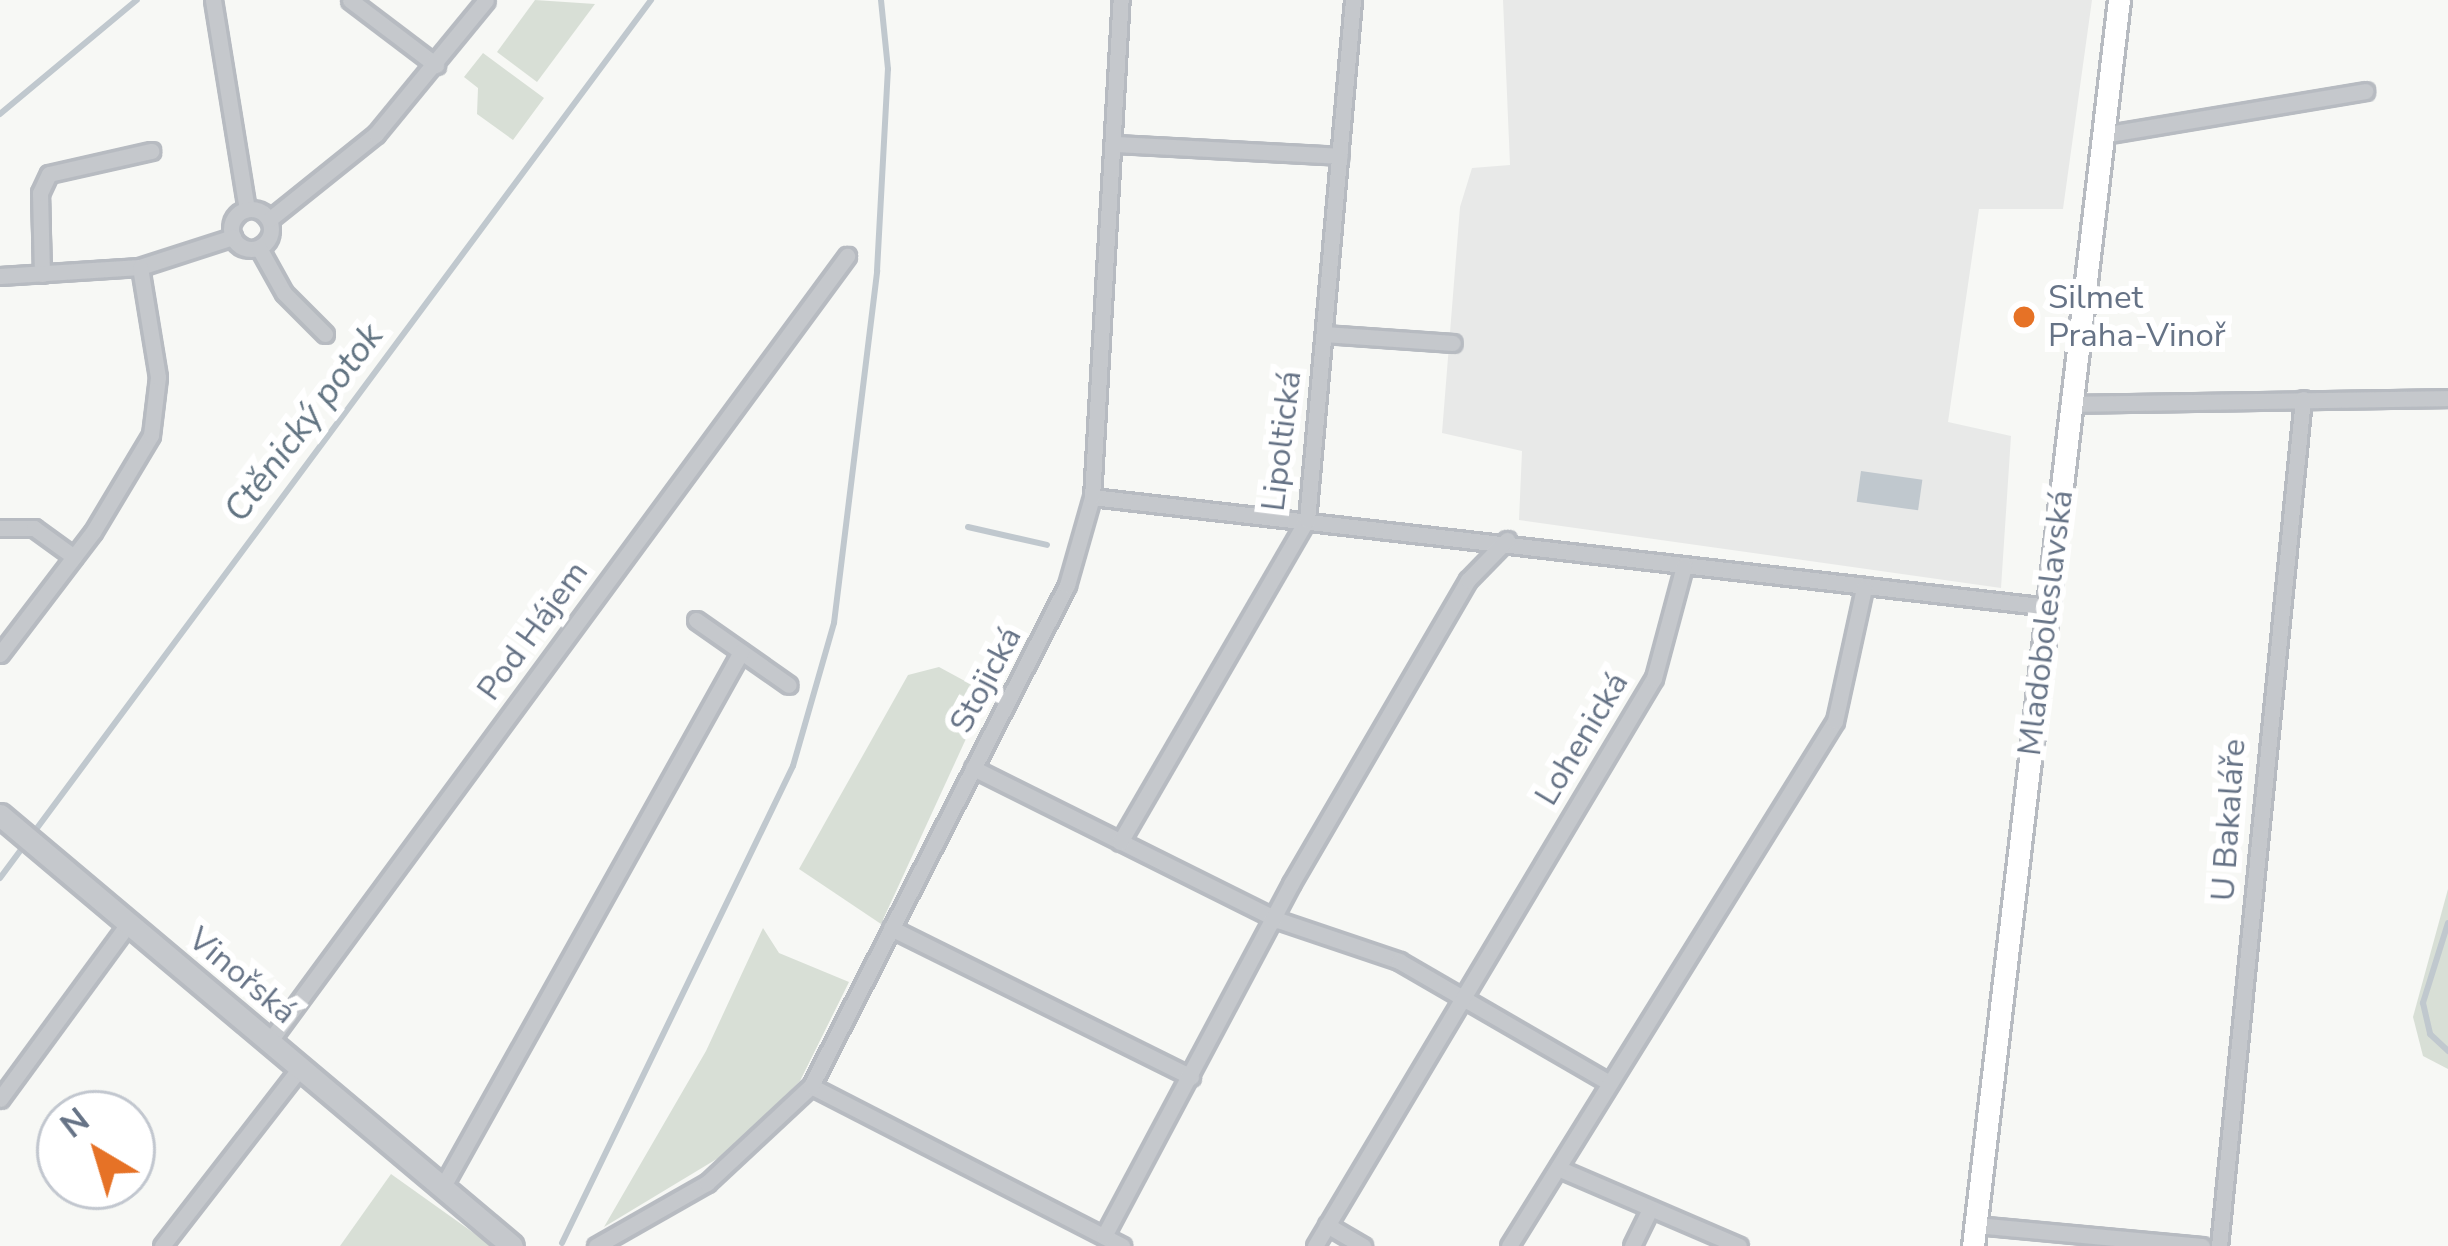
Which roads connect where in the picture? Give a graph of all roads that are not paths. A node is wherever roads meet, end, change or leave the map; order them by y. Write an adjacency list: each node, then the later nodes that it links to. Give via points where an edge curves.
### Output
1 (213, 0): 13 (street)
2 (350, 0): 7 (street)
3 (486, 0): 7 (street)
4 (1121, 0): 10 (street, Stojická)
5 (1353, 0): 12 (street, Lipoltická)
6 (2119, 0): 9 (main road, Mladoboleslavská)
7 (436, 65): 14 (street, via 341,167)
8 (2366, 92): 9 (street)
9 (2103, 135): 26 (main road, Mladoboleslavská)
10 (1114, 144): 12 (street); 27 (street, Stojická)
11 (151, 151): 19 (street, via 49,175 40,193)
12 (1340, 156): 22 (street, Lipoltická)
13 (247, 209): 14 (street); 15 (street, via 233,220)
14 (270, 219): 16 (street, via 271,236)
15 (233, 238): 16 (street); 18 (street)
16 (259, 248): 21 (street, via 284,293)
17 (847, 256): 46 (street, Pod Hájem)
18 (140, 267): 19 (street); 31 (street, via 157,413 143,454)
19 (42, 274): 20 (street)
20 (0, 276)
21 (325, 334)
22 (1324, 334): 23 (street); 28 (street, Lipoltická)
23 (1453, 343)
24 (2448, 398): 25 (street)
25 (2302, 399): 26 (street); 68 (street, U Bakaláře)
26 (2072, 404): 34 (main road, Mladoboleslavská)
27 (1092, 497): 28 (street); 39 (street, Stojická, via 1067,585)
28 (1307, 520): 30 (street); 41 (street, Lipoltická)
29 (0, 528): 31 (street, via 34,528)
30 (1508, 540): 32 (street); 42 (street, via 1468,580)
31 (74, 557): 37 (street)
32 (1684, 566): 33 (street); 45 (street, Lohenická, via 1654,678)
33 (1864, 588): 34 (street); 49 (street, via 1835,721)
34 (2048, 608): 56 (main road, Mladoboleslavská)
35 (696, 620): 36 (street)
36 (742, 652): 38 (street); 53 (street)
37 (0, 654)
38 (789, 685)
39 (974, 768): 41 (street); 44 (street, Stojická)
40 (9, 822): 43 (street, Vinořská)
41 (1120, 842): 42 (street)
42 (1278, 920): 45 (street, via 1399,961); 48 (street)
43 (129, 923): 46 (street, Vinořská); 51 (street)
44 (891, 928): 48 (street); 50 (street, Stojická)
45 (1464, 995): 49 (street); 55 (street, Lohenická)
46 (269, 1042): 47 (street, Vinořská)
47 (300, 1067): 53 (street, Vinořská); 58 (street)
48 (1191, 1077): 57 (street)
49 (1608, 1082): 52 (street)
50 (811, 1086): 57 (street); 60 (street, Stojická, via 707,1183)
51 (0, 1099)
52 (1558, 1168): 54 (street); 64 (street)
53 (442, 1187): 59 (street, Vinořská)
54 (1649, 1211): 65 (street); 66 (street)
55 (1328, 1225): 62 (street, Lohenická); 63 (street)
56 (1974, 1235): 67 (street)
57 (1104, 1237): 61 (street)
58 (162, 1246)
59 (512, 1246)
60 (596, 1246)
61 (1122, 1246)
62 (1315, 1246)
63 (1363, 1246)
64 (1509, 1246)
65 (1632, 1246)
66 (1739, 1246)
67 (2202, 1246)
68 (2218, 1246)

